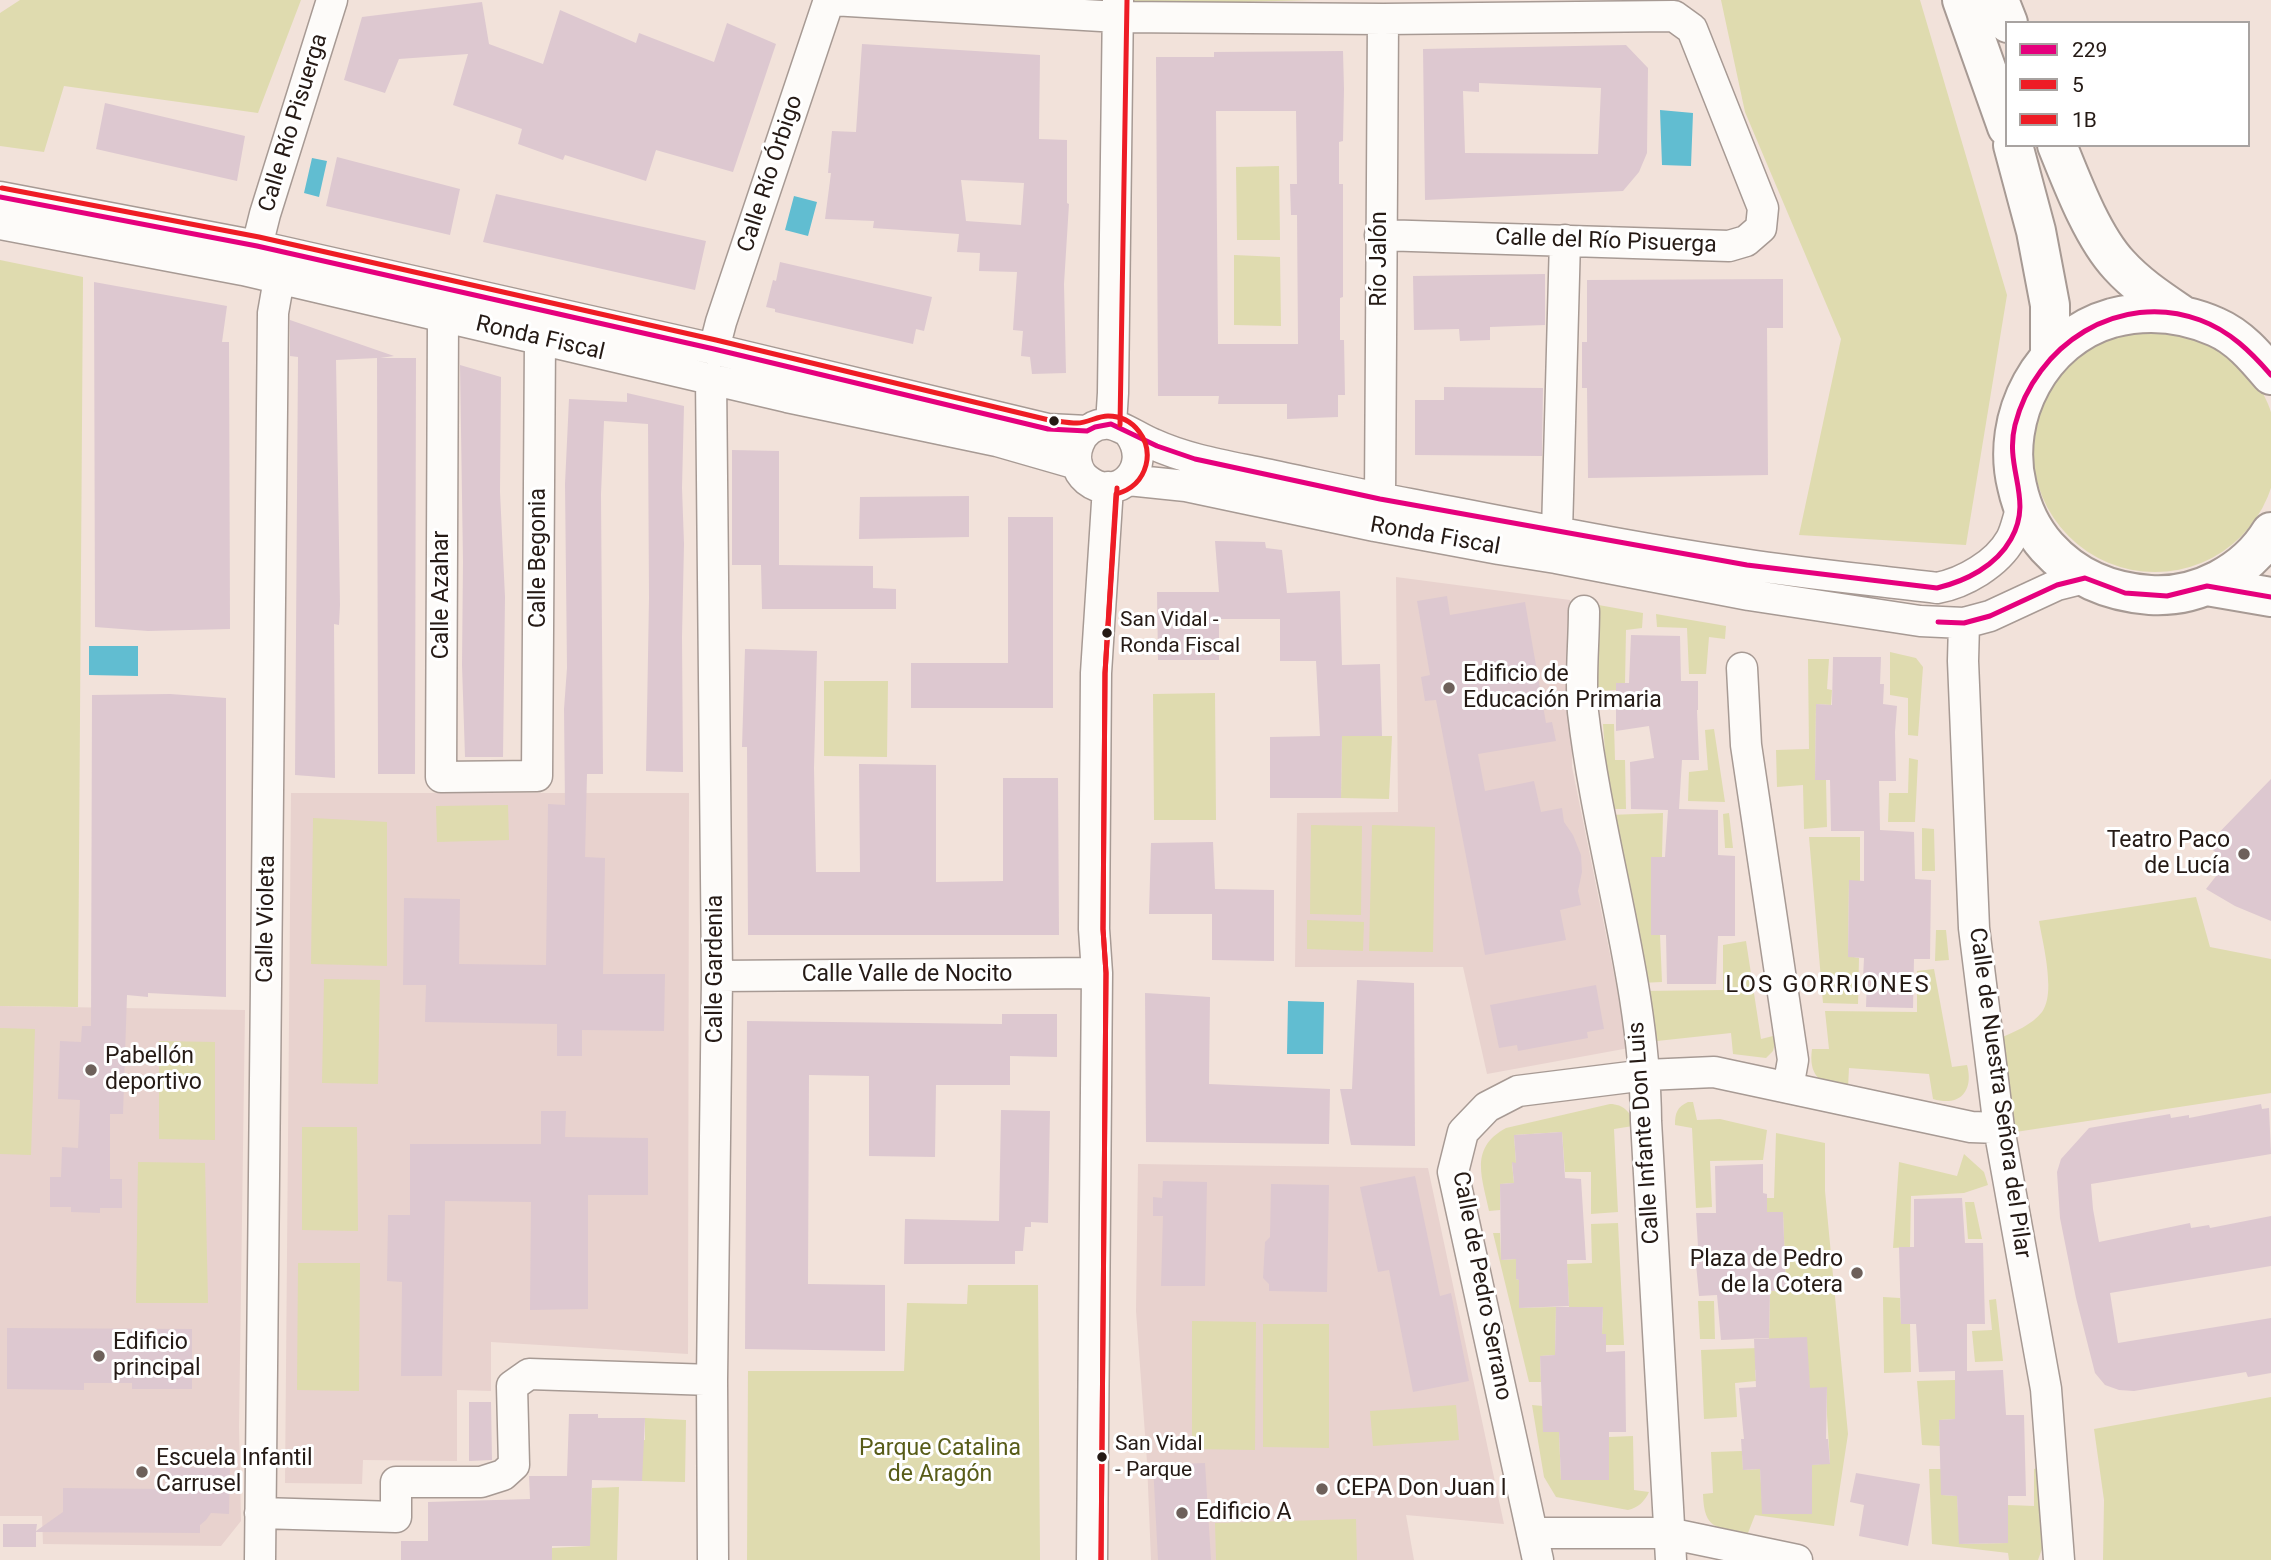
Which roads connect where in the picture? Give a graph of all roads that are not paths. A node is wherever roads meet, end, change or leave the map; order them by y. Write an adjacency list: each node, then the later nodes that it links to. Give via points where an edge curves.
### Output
1 (332, 0): 15 (street, Calle Río Pisuerga)
2 (831, 0): 5 (street); 21 (street, Calle Río Órbigo, via 730,296)
3 (1962, 0): 8 (main road)
4 (1999, 0): 7 (main road)
5 (1118, 8): 6 (street); 23 (street)
6 (1383, 19): 13 (street, Río Jalón); 14 (street, Calle del Río Pisuerga, via 1674,16 1692,29 1763,208 1761,228 1746,241 1728,246)
7 (2007, 21)
8 (2005, 121)
9 (2014, 147): 20 (main road, via 2050,305)
10 (2058, 147): 17 (main road, via 2092,225 2117,263)
11 (0, 197): 15 (street, Ronda Fiscal)
12 (0, 224): 16 (street, Ronda Fiscal)
13 (1380, 234): 14 (street, Calle del Río Pisuerga); 26 (street, Río Jalón)
14 (1565, 240): 28 (street)
15 (257, 246): 21 (street, Ronda Fiscal)
16 (278, 279): 18 (street, Ronda Fiscal); 44 (street, Calle Violeta, via 273,313)
17 (2182, 315): 20 (main road, via 2146,312 2110,319 2077,334); 22 (main road, via 2218,328 2249,349)
18 (443, 317): 19 (street, Ronda Fiscal); 37 (street, Calle Azahar, via 441,777)
19 (540, 340): 21 (street, Ronda Fiscal); 37 (street, Calle Begonia)
20 (2050, 357): 27 (main road, via 2026,390 2014,428 2012,468)
21 (713, 364): 23 (street, Ronda Fiscal, via 1048,429); 24 (street, Ronda Fiscal); 39 (street, Calle Gardenia)
22 (2271, 375)
23 (1109, 430): 24 (street, via 1076,449); 25 (street, via 1136,442 1139,452 1138,462); 26 (street, Ronda Fiscal, via 1195,459)
24 (1077, 464): 25 (street, Ronda Fiscal, via 1088,481)
25 (1118, 483): 31 (street, Ronda Fiscal, via 1186,486 1389,529); 38 (street, via 1096,673)
26 (1380, 499): 28 (street, Ronda Fiscal)
27 (2022, 507): 30 (main road, via 2052,552); 31 (street, Ronda Fiscal, via 2011,540 1995,558 1963,580 1937,589)
28 (1557, 532): 31 (street, Ronda Fiscal)
29 (2271, 532): 32 (main road, via 2238,569)
30 (2085, 578): 32 (main road, via 2125,593 2167,596); 35 (street, Ronda Fiscal, via 2057,584 1990,616)
31 (1751, 579): 35 (street, Ronda Fiscal, via 1920,621)
32 (2207, 586): 33 (main road)
33 (2271, 597)
34 (1584, 611): 40 (street, Calle Infante Don Luis, via 1583,709)
35 (1964, 623): 42 (street, Calle de Nuestra Señora del Pilar, via 1974,928)
36 (1742, 668): 41 (street, via 1746,745 1793,1059)
37 (537, 776)
38 (1097, 973): 39 (street, Calle Valle de Nocito); 49 (street)
39 (718, 976): 43 (street, Calle Gardenia)
40 (1646, 1075): 41 (street, Calle de Pedro Serrano, via 1713,1072); 45 (street, Calle de Pedro Serrano, via 1518,1091 1487,1107 1463,1132 1453,1172); 46 (street, Calle Infante Don Luis)
41 (1788, 1088): 42 (street, Calle de Pedro Serrano, via 1971,1127)
42 (1999, 1128): 51 (street, Calle de Nuestra Señora del Pilar, via 2046,1389)
43 (712, 1380): 44 (street, via 530,1374 512,1385 514,1465 503,1475 481,1482 396,1482 396,1517); 48 (street, Calle Gardenia)
44 (260, 1513): 47 (street, Calle Violeta)
45 (1535, 1546): 46 (street)
46 (1669, 1546): 50 (street)
47 (260, 1560)
48 (713, 1560)
49 (1092, 1560)
50 (1797, 1560)
51 (2059, 1560)

